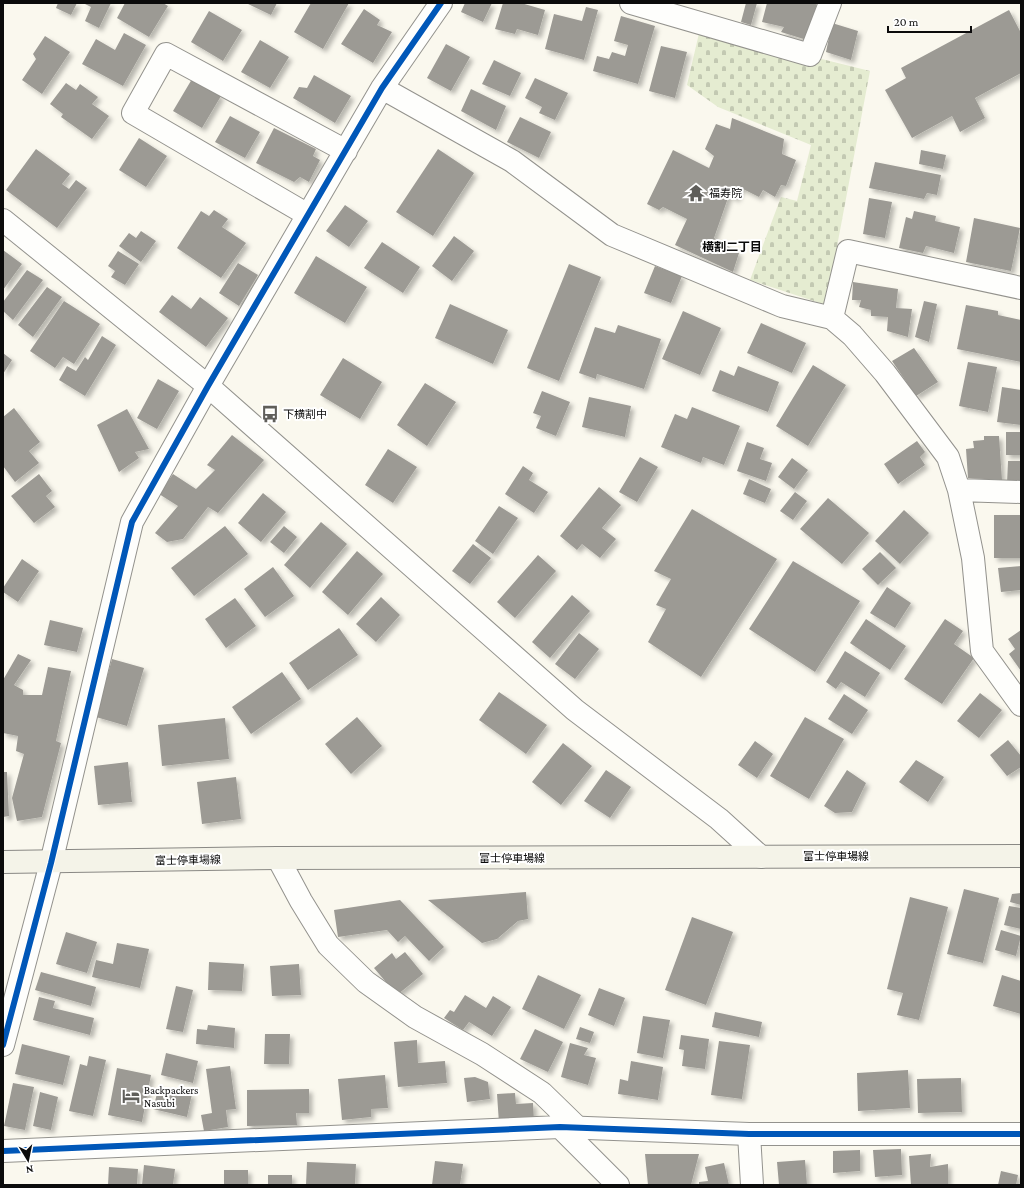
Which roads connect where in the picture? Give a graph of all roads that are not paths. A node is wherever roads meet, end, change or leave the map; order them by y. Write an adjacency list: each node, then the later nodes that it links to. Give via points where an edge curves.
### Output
1 (441, 3): 4 (street)
2 (631, 3): 3 (street, via 810,55)
3 (830, 3)
4 (382, 88): 5 (street); 9 (street, via 512,161 612,234 782,306)
5 (346, 151): 6 (street); 6 (street, via 166,54 133,112)
6 (308, 215): 10 (street)
7 (4, 225): 10 (street)
8 (1021, 288): 9 (street, via 848,251)
9 (832, 318): 11 (street, via 852,335 948,457)
10 (208, 386): 15 (street, via 575,710 718,819); 18 (street, via 132,522)
11 (959, 490): 12 (street); 13 (street, via 973,558 982,651)
12 (1021, 492)
13 (1021, 705)
14 (1021, 856): 15 (main road, 富士停車場線)
15 (761, 857): 16 (main road, 富士停車場線)
16 (278, 858): 18 (main road, 富士停車場線); 20 (street, via 328,945 366,982 415,1018 482,1054 542,1093)
17 (3, 862): 18 (main road, 富士停車場線)
18 (51, 863): 19 (street)
19 (3, 1045)
20 (569, 1127): 21 (street); 23 (street); 24 (street)
21 (749, 1134): 22 (street); 25 (street)
22 (1021, 1134)
23 (3, 1151)
24 (617, 1185)
25 (752, 1185)

